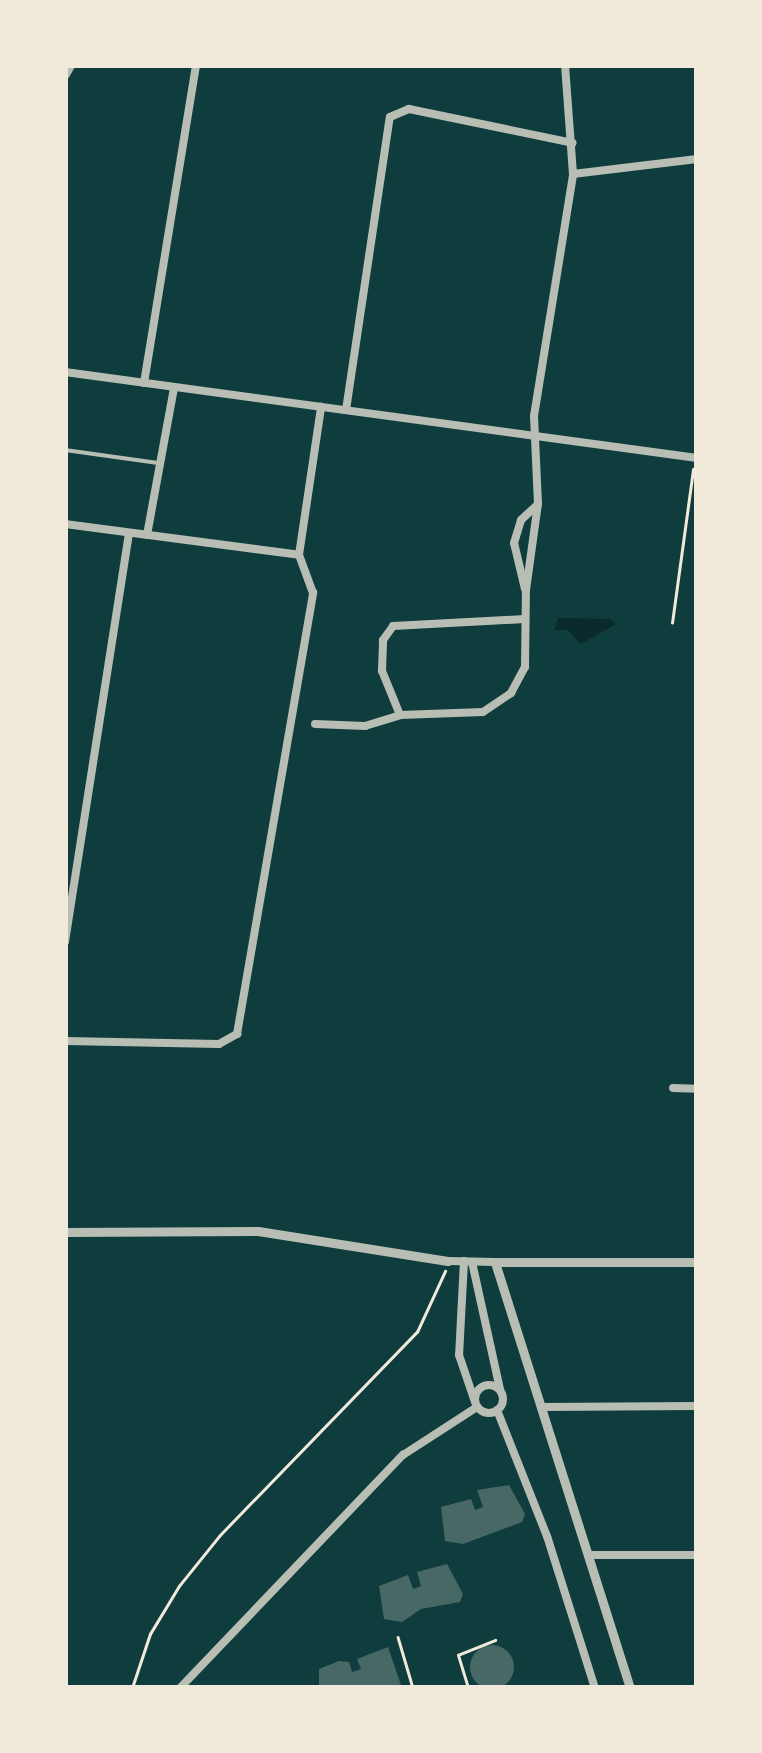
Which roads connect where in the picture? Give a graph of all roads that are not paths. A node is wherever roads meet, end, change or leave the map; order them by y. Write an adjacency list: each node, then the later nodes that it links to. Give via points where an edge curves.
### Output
1 (70, 65): 4 (street)
2 (196, 65): 9 (street)
3 (565, 65): 5 (street)
4 (65, 74)
5 (572, 144): 7 (street); 12 (street, via 410,109 390,117)
6 (697, 159): 7 (street)
7 (572, 174): 13 (street)
8 (65, 372): 9 (street)
9 (144, 383): 10 (street)
10 (174, 388): 11 (street); 17 (street)
11 (320, 407): 12 (street); 22 (street)
12 (346, 410): 13 (street)
13 (536, 433): 16 (street); 18 (street)
14 (697, 444): 16 (street)
15 (66, 450): 17 (lane)
16 (696, 458)
17 (158, 463): 21 (street)
18 (538, 504): 23 (street); 23 (street, via 516,531 515,566)
19 (65, 524): 20 (street)
20 (130, 533): 21 (street); 27 (street)
21 (147, 535): 22 (street)
22 (299, 555): 28 (street, via 313,593 238,1030 231,1040)
23 (526, 590): 24 (street)
24 (525, 619): 25 (street, via 525,667 500,704 483,712); 25 (street, via 393,626 383,640 382,672)
25 (400, 715): 26 (street, via 365,726)
26 (315, 724)
27 (65, 942)
28 (65, 1040)
29 (673, 1088): 30 (street)
30 (697, 1089)
31 (65, 1232): 32 (street, via 258,1231)
32 (448, 1261): 33 (street)
33 (468, 1262): 34 (street); 36 (street); 37 (street, via 459,1355)
34 (495, 1262): 35 (street); 38 (street)
35 (697, 1262)
36 (500, 1390): 37 (street, via 480,1387); 40 (street)
37 (476, 1404): 40 (street); 43 (street, via 404,1455 335,1534)
38 (541, 1406): 39 (street); 42 (street)
39 (697, 1406)
40 (497, 1410): 44 (street, via 547,1536)
41 (697, 1555): 42 (street)
42 (590, 1556): 45 (street)
43 (180, 1688)
44 (595, 1688)
45 (630, 1688)

